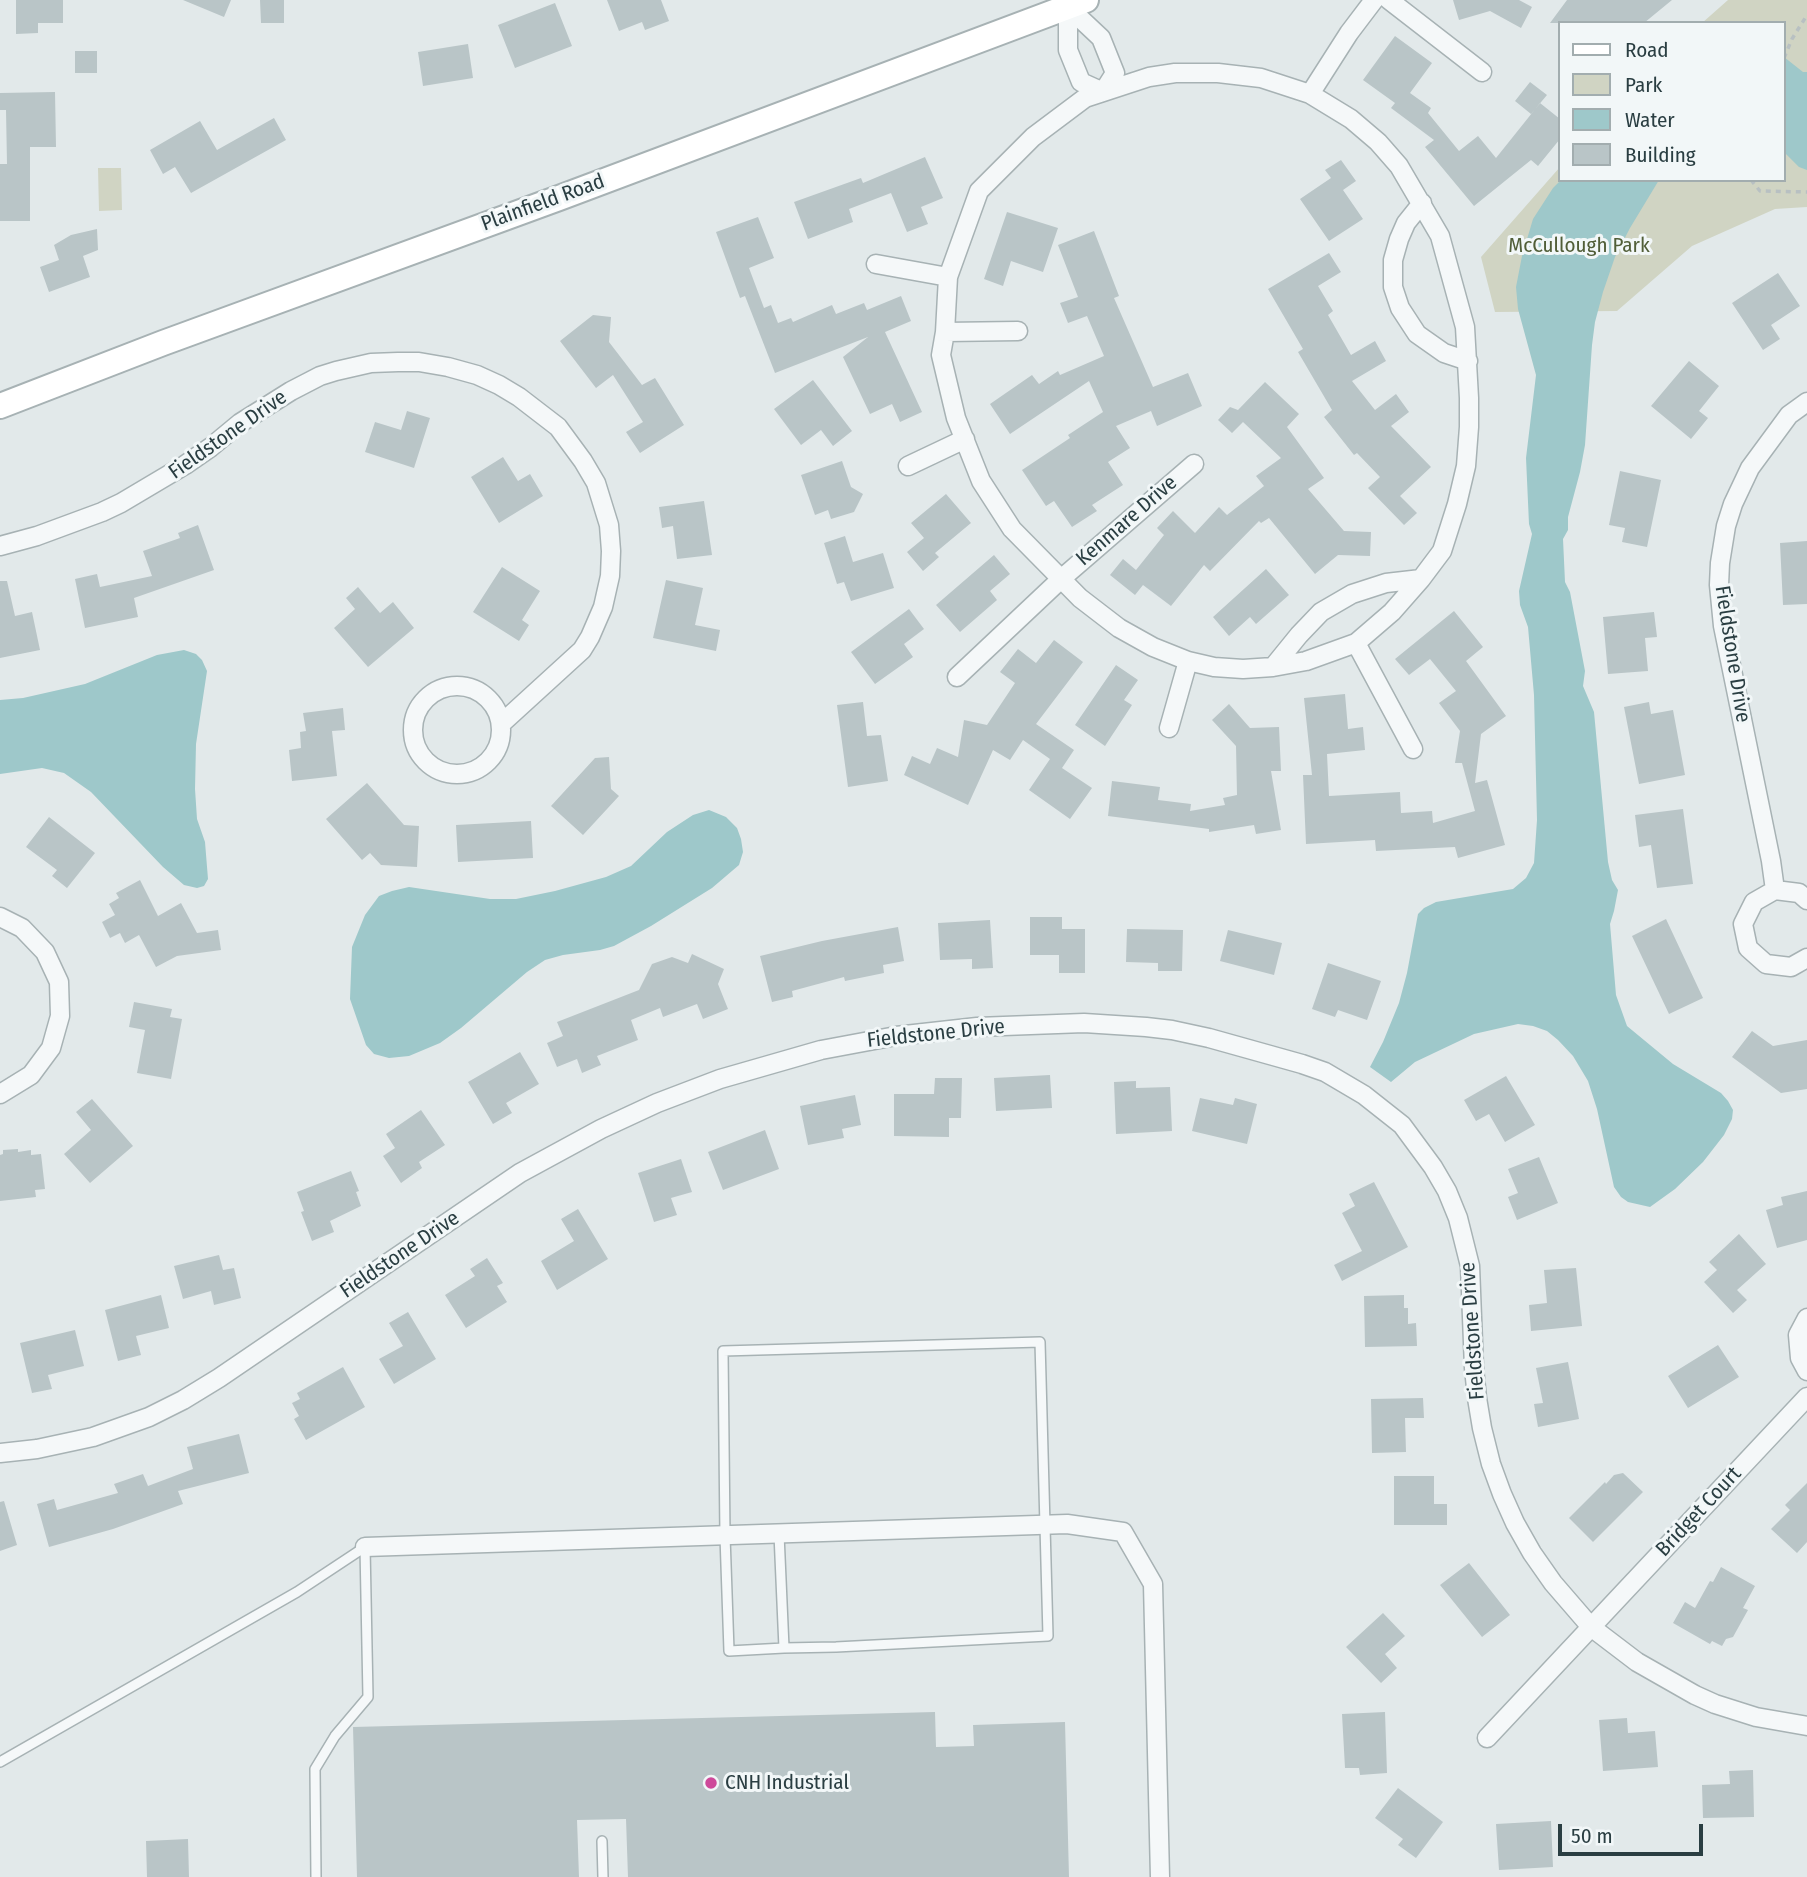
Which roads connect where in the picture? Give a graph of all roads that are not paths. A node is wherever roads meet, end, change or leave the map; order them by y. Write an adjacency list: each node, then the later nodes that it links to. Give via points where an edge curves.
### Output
1 (1374, 0): 6 (street)
2 (1389, 0): 4 (street)
3 (1074, 2): 5 (street, via 1101,38 1115,73); 5 (street, via 1068,50 1081,82); 14 (main road, Plainfield Road)
4 (1482, 72)
5 (1103, 92): 6 (street, Kenmare Drive, via 1149,77 1218,73 1261,78); 9 (street, Kenmare Drive, via 1033,137 979,191)
6 (1310, 94): 7 (street, Kenmare Drive, via 1378,142)
7 (1422, 203): 12 (street, Kenmare Drive, via 1440,236 1465,327); 12 (street, via 1399,239 1392,287 1416,334 1444,353)
8 (876, 264): 9 (street)
9 (948, 277): 11 (street, Kenmare Drive)
10 (1018, 331): 11 (street)
11 (945, 332): 15 (street, Kenmare Drive, via 940,355)
12 (1468, 361): 20 (street, Kenmare Drive, via 1466,466 1442,551)
13 (1807, 402): 28 (street, Fieldstone Drive, via 1789,415 1750,468 1732,504 1720,563 1723,626)
14 (0, 406)
15 (965, 439): 17 (street); 19 (street, Kenmare Drive, via 981,481 1012,529)
16 (1194, 464): 19 (street, Kenmare Drive)
17 (908, 466)
18 (0, 546): 25 (street, Fieldstone Drive, via 121,503 320,376 371,363 419,362 477,376 519,397 558,426 596,483 611,551 603,607 582,650)
19 (1061, 579): 22 (street, Kenmare Drive, via 1119,628); 24 (street, Kenmare Drive)
20 (1421, 579): 21 (street, Kenmare Drive); 23 (street, via 1385,583 1352,594 1321,612)
21 (1356, 643): 23 (street, Kenmare Drive); 27 (street)
22 (1188, 661): 23 (street, Kenmare Drive, via 1214,667); 26 (street)
23 (1273, 667)
24 (957, 677)
25 (502, 723): 25 (street, via 497,751 477,771 449,775 424,761 412,736 417,709 437,689 465,685 473,689 490,698)
26 (1169, 728)
27 (1413, 749)
28 (1775, 890): 29 (street, via 1799,893); 31 (street, via 1754,902 1743,924 1748,948 1766,964 1791,967)
29 (1807, 900)
30 (0, 917): 32 (street, via 22,928 45,952 59,982 61,1016 51,1048 32,1074)
31 (1807, 958)
32 (0, 1094)
33 (1807, 1318): 34 (street, via 1798,1335 1800,1358)
34 (1807, 1371)
35 (1807, 1397): 41 (street, Bridget Court)
36 (0, 1453): 41 (street, Fieldstone Drive, via 93,1437 183,1400 520,1174 601,1129 720,1079 821,1050 896,1036 1084,1023 1146,1027 1209,1038 1325,1072 1402,1125 1447,1191 1466,1246 1476,1398 1502,1494 1532,1553)
37 (1044, 1524): 38 (street); 39 (lane, via 1041,1342 723,1351); 42 (lane, via 1048,1636); 49 (street, via 1123,1532 1153,1584)
38 (779, 1534): 39 (street); 42 (lane)
39 (725, 1536): 40 (street); 42 (lane, via 729,1651)
40 (365, 1547): 45 (lane, via 297,1592); 47 (lane, via 368,1697 314,1769)
41 (1591, 1627): 43 (street, Fieldstone Drive, via 1637,1662 1695,1695 1756,1717); 44 (street)
42 (785, 1648)
43 (1807, 1726)
44 (1487, 1738)
45 (0, 1762)
46 (602, 1841): 48 (lane)
47 (316, 1877)
48 (603, 1877)
49 (1160, 1877)

